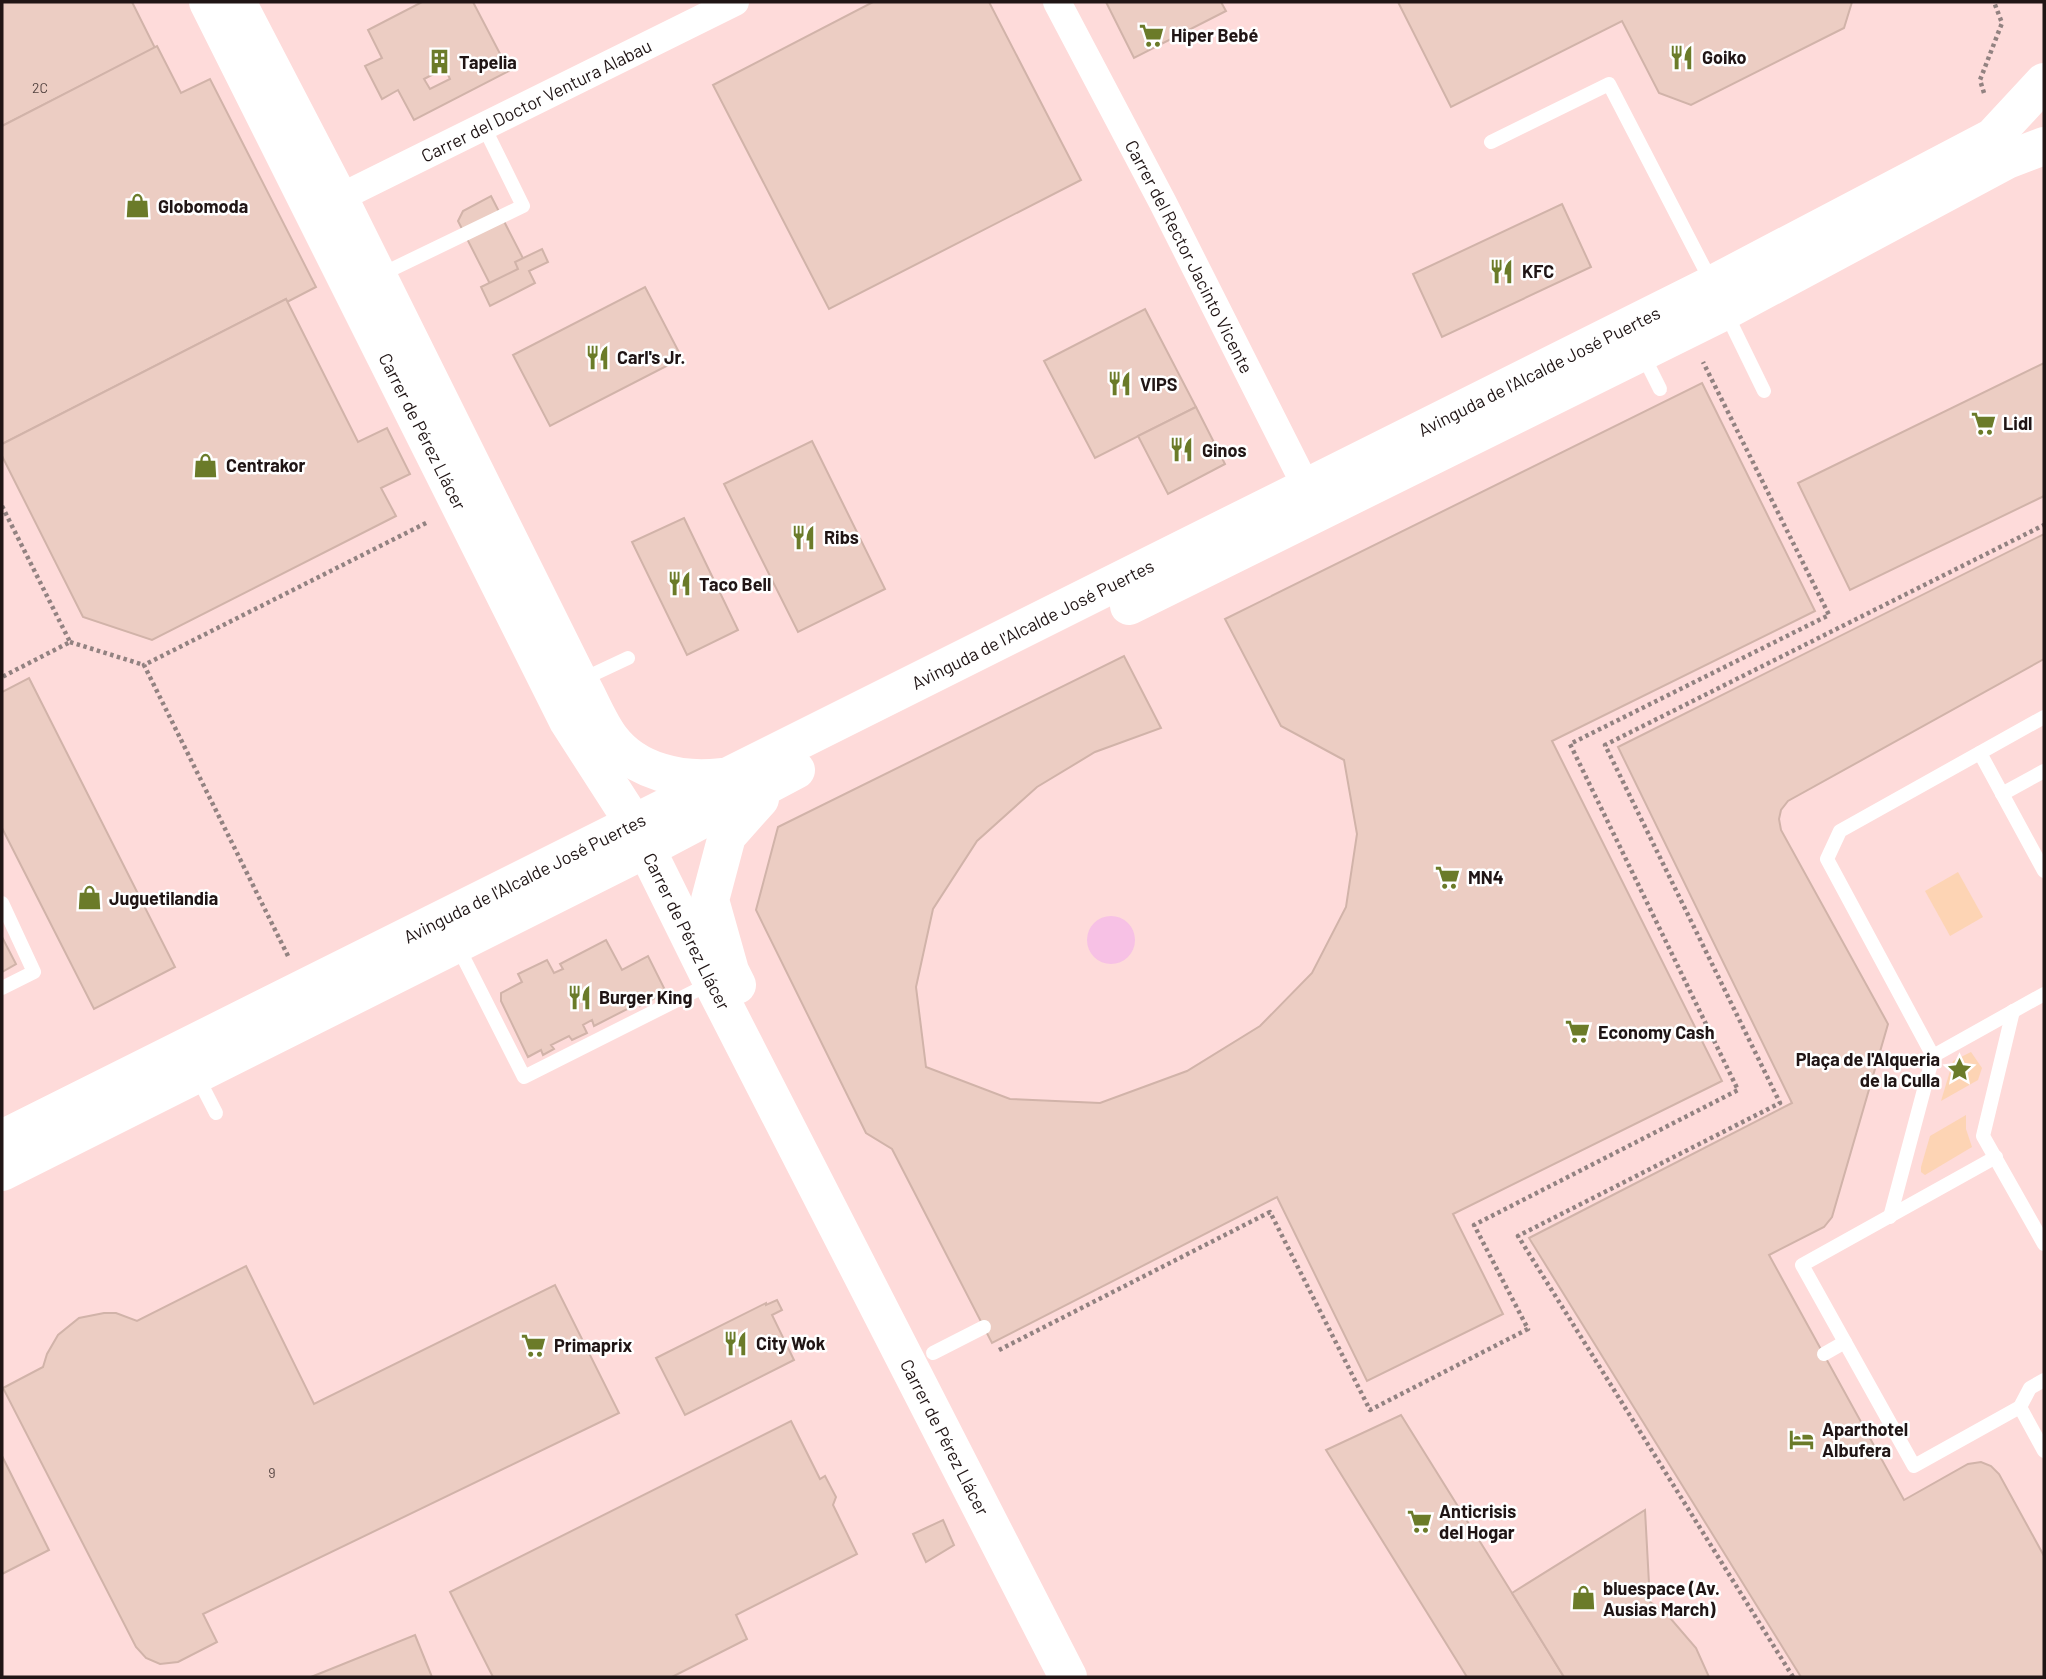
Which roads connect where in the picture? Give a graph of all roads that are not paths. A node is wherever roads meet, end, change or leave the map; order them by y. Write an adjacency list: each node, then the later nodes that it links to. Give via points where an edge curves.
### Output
1 (208, 2): 24 (street, Carrer de Pérez Llácer, via 568,721)
2 (237, 2): 9 (street, Carrer de Pérez Llácer)
3 (734, 2): 6 (street, Carrer del Doctor Ventura Alabau)
4 (1057, 2): 15 (street, Carrer del Rector Jacinto Vicente)
5 (2044, 82): 11 (street, Avinguda de l'Alcalde José Puertes, via 1993,137)
6 (483, 125): 9 (street, Carrer del Doctor Ventura Alabau); 10 (lane, via 523,206)
7 (1490, 142): 11 (lane, via 1609,84)
8 (2044, 146): 11 (street, Avinguda de l'Alcalde José Puertes)
9 (339, 198): 10 (street, Carrer de Pérez Llácer)
10 (377, 276): 17 (street, Carrer de Pérez Llácer)
11 (1719, 297): 12 (street, Avinguda de l'Alcalde José Puertes); 14 (lane); 15 (street, Avinguda de l'Alcalde José Puertes)
12 (1642, 352): 13 (lane); 15 (street, Avinguda de l'Alcalde José Puertes)
13 (1660, 389)
14 (1764, 391)
15 (1313, 500): 21 (street, Avinguda de l'Alcalde José Puertes); 22 (street, Avinguda de l'Alcalde José Puertes)
16 (628, 658): 17 (lane)
17 (579, 681): 21 (street, Carrer de Pérez Llácer, via 612,740 629,756 649,768 688,779)
18 (2044, 717): 19 (lane)
19 (1980, 753): 23 (lane); 32 (lane, via 1840,831 1827,859)
20 (2044, 771): 23 (lane)
21 (727, 776): 24 (street, Avinguda de l'Alcalde José Puertes)
22 (775, 782): 24 (street, Avinguda de l'Alcalde José Puertes); 42 (street, Carrer de Pérez Llácer, via 727,836 710,900 713,912 730,971 852,1209 892,1272)
23 (2002, 794): 25 (lane)
24 (640, 836): 27 (street, Avinguda de l'Alcalde José Puertes); 28 (street, Carrer de Pérez Llácer); 35 (street, Avinguda de l'Alcalde José Puertes)
25 (2044, 871)
26 (2, 903): 29 (lane, via 34,972)
27 (456, 944): 28 (lane, via 524,1077); 33 (street, Avinguda de l'Alcalde José Puertes)
28 (712, 982): 47 (street, Carrer de Pérez Llácer)
29 (2, 988)
30 (2044, 994): 31 (lane)
31 (2013, 1011): 32 (lane); 36 (lane, via 1983,1136)
32 (1933, 1056): 38 (lane)
33 (197, 1074): 34 (lane); 37 (street, Avinguda de l'Alcalde José Puertes)
34 (216, 1114)
35 (2, 1139)
36 (1996, 1157): 38 (lane); 39 (lane)
37 (2, 1172)
38 (1890, 1217): 41 (lane, via 1802,1265)
39 (2044, 1244)
40 (984, 1327): 42 (lane)
41 (1845, 1342): 43 (lane); 45 (lane, via 1914,1466)
42 (933, 1353): 48 (street, Carrer de Pérez Llácer)
43 (1824, 1354)
44 (2044, 1380): 45 (lane, via 2030,1388)
45 (2020, 1407): 46 (lane)
46 (2044, 1451)
47 (1068, 1677)
48 (1096, 1677)

